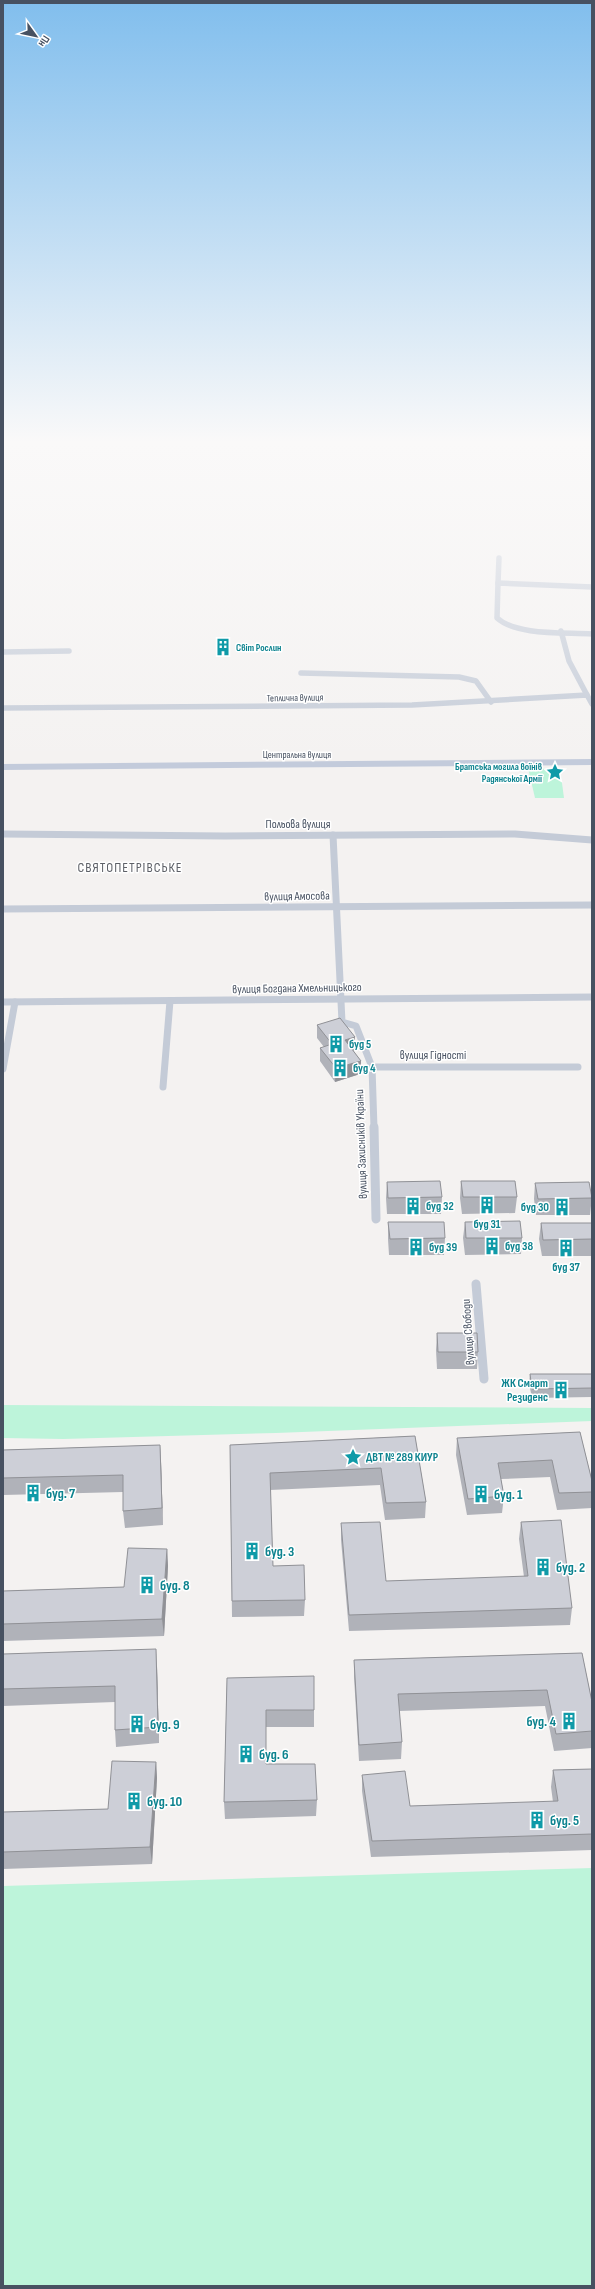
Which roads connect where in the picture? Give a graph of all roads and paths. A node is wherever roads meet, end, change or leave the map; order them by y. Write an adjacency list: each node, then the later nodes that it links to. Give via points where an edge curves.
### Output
1 (499, 558): 2 (street)
2 (498, 584): 3 (street); 4 (street, via 497,618 502,624 517,628)
3 (592, 588)
4 (561, 631): 5 (street); 9 (street, via 569,661)
5 (592, 634)
6 (69, 651): 7 (street)
7 (3, 652)
8 (301, 673): 10 (street, via 459,677 476,681)
9 (587, 695): 10 (street, Теплична вулиця); 11 (street)
10 (491, 702): 12 (street, Теплична вулиця, via 389,706)
11 (592, 704)
12 (3, 708)
13 (592, 762): 14 (main road, Центральна вулиця)
14 (3, 767)
15 (3, 834): 16 (street, Польова вулиця)
16 (333, 835): 17 (street, Польова вулиця, via 515,834); 19 (street)
17 (592, 840)
18 (592, 905): 19 (street, вулиця Амосова)
19 (337, 906): 20 (street, вулиця Амосова); 22 (street)
20 (3, 909)
21 (592, 997): 22 (street, вулиця Богдана Хмельницького)
22 (341, 998): 23 (street, вулиця Богдана Хмельницького); 26 (street, via 342,1022 356,1026)
23 (170, 1001): 25 (street, вулиця Богдана Хмельницького); 29 (street)
24 (3, 1002): 25 (street, вулиця Богдана Хмельницького)
25 (15, 1002): 28 (street)
26 (372, 1067): 27 (street, вулиця Гідності); 30 (street, вулиця Захисників України)
27 (578, 1067)
28 (3, 1069)
29 (163, 1087)
30 (376, 1219)
31 (476, 1284): 32 (street, вулиця Свободи)
32 (484, 1379)

